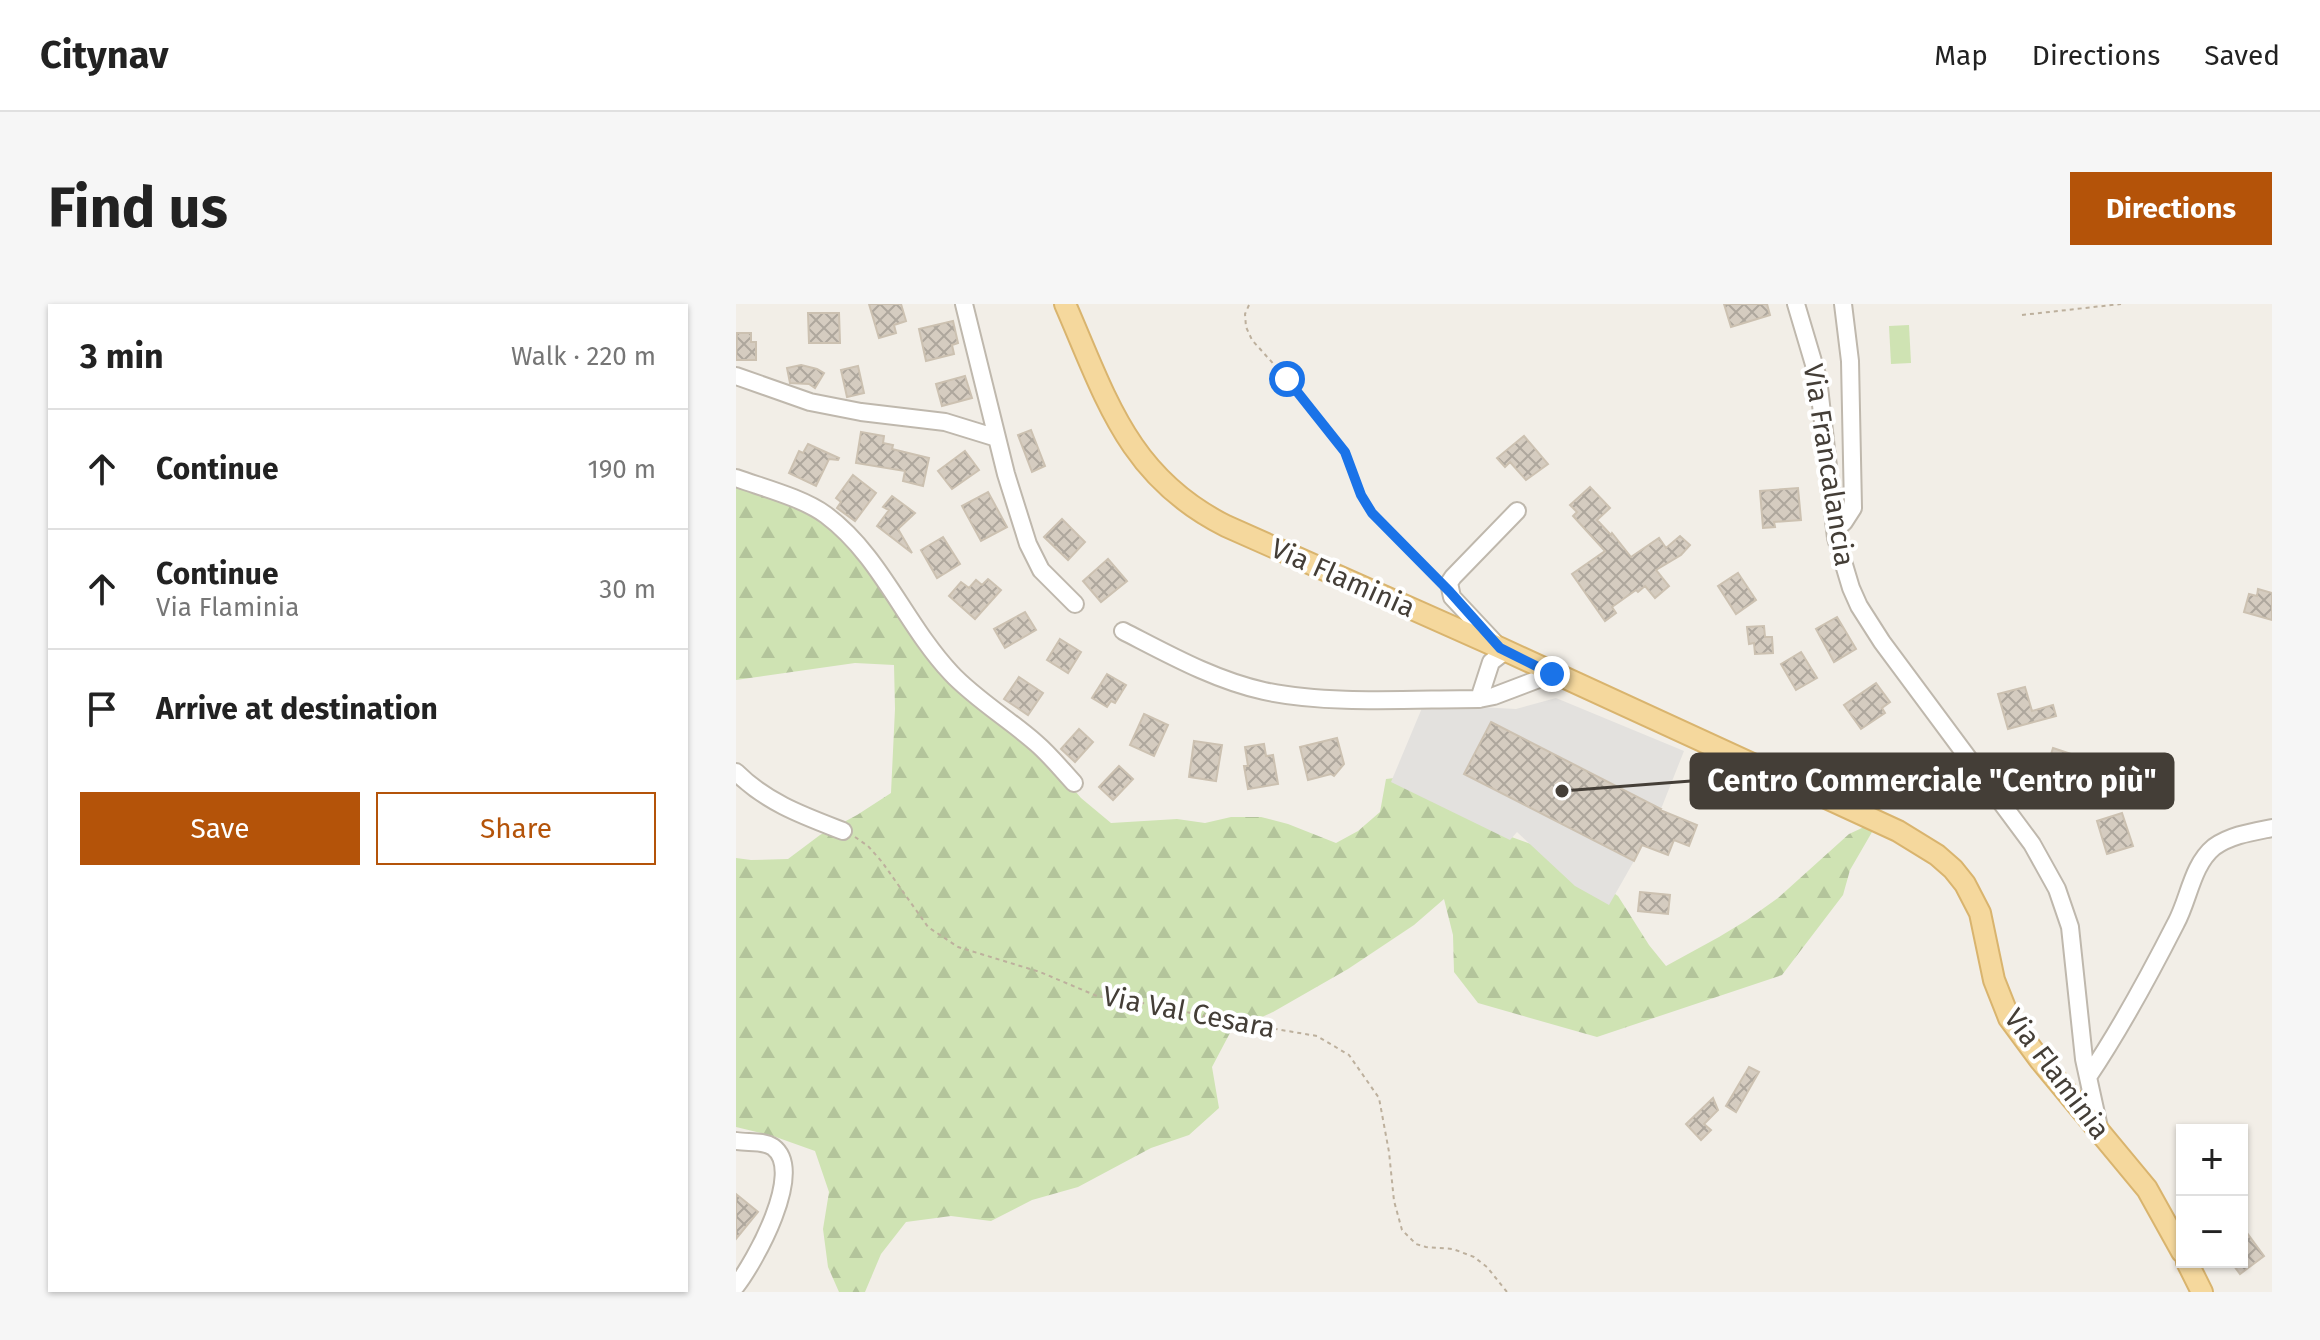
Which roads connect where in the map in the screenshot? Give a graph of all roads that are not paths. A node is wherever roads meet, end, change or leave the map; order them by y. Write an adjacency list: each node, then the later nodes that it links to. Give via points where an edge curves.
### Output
1 (964, 304): 6 (street)
2 (1065, 304): 12 (main road, Via Flaminia, via 1121,430 1176,495 1226,526)
3 (1796, 304): 9 (street, Via Francalancia, via 1818,378)
4 (1843, 304): 9 (street, via 1850,361 1853,508)
5 (736, 376): 6 (street, via 810,402 945,422)
6 (997, 438): 10 (street, via 1034,559)
7 (736, 478): 18 (street, via 810,505 841,528 952,675 1040,745)
8 (1517, 511): 12 (street, via 1450,579 1448,588)
9 (1835, 530): 21 (street, Via Francalancia, via 1859,606 2024,833 2057,889 2071,937)
10 (1075, 604)
11 (1123, 631): 16 (street, via 1209,673 1267,692)
12 (1502, 650): 13 (main road, Via Flaminia); 16 (street, via 1491,662)
13 (1530, 664): 14 (main road, Via Flaminia); 15 (street)
14 (1552, 674): 15 (street); 22 (main road, Via Flaminia, via 1898,831 1945,862 1975,900 2009,1018)
15 (1525, 684): 16 (street)
16 (1479, 699)
17 (736, 772): 20 (street, via 777,804)
18 (1074, 783)
19 (2272, 828): 21 (street, via 2233,837 2202,860 2179,919)
20 (843, 831)
21 (2088, 1077): 22 (street, Via Francalancia)
22 (2100, 1134): 24 (main road, Via Flaminia, via 2147,1189)
23 (739, 1146): 26 (street, via 765,1144 778,1151 784,1178 764,1239)
24 (2176, 1241)
25 (2190, 1268): 27 (main road)
26 (736, 1286)
27 (2202, 1292)

